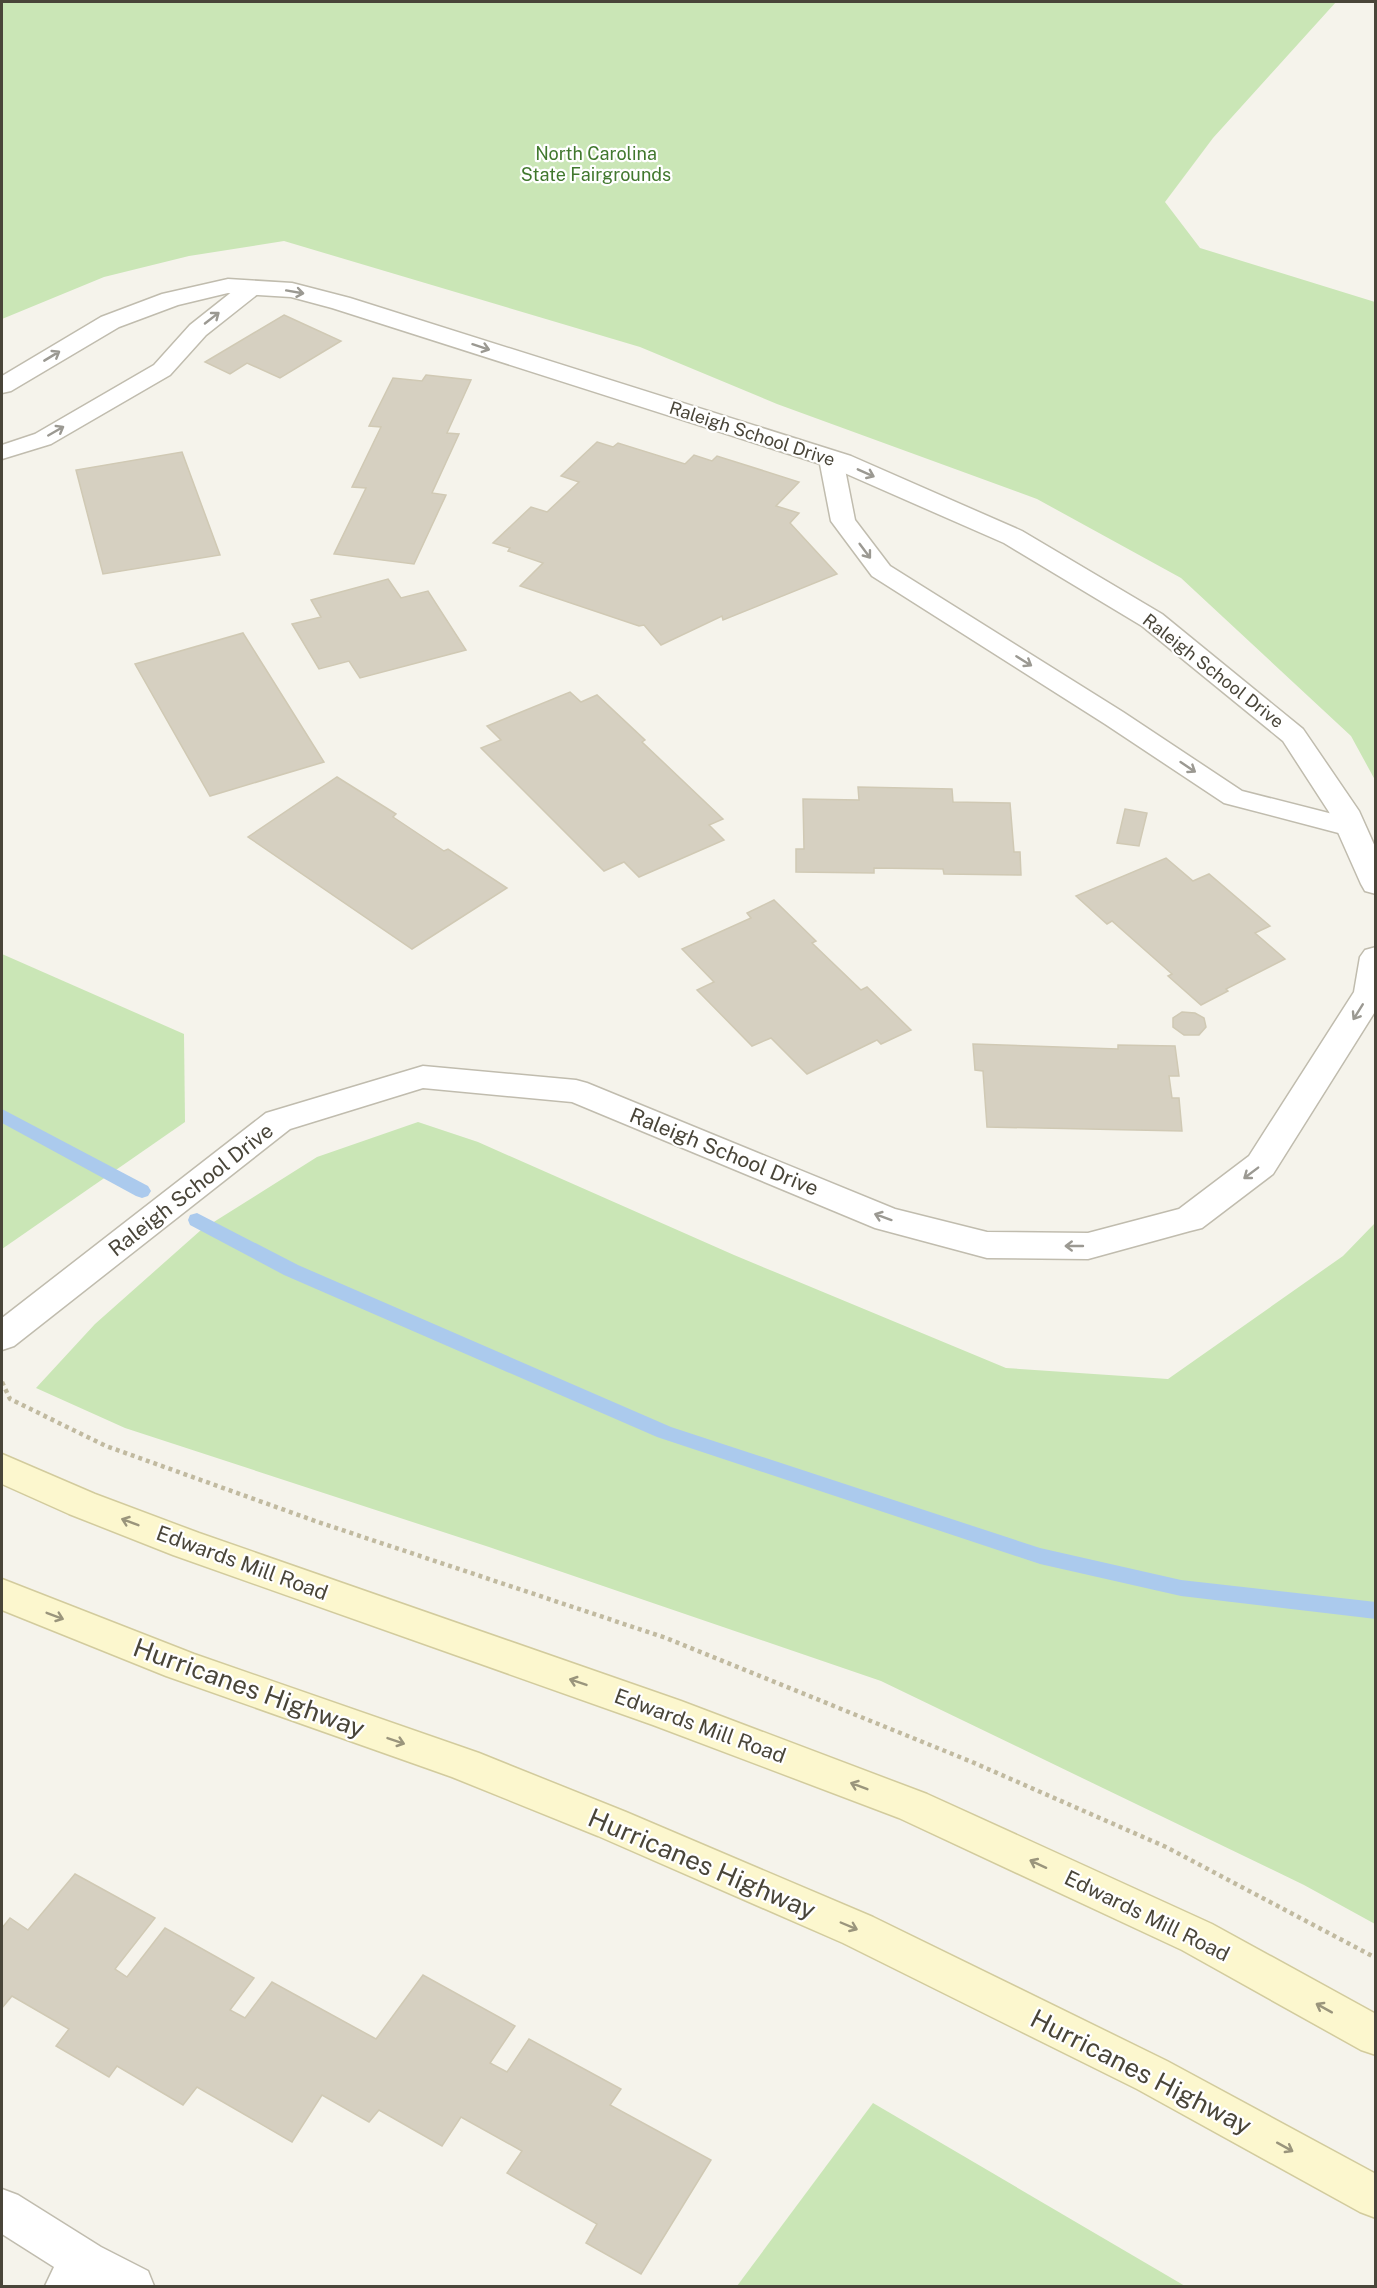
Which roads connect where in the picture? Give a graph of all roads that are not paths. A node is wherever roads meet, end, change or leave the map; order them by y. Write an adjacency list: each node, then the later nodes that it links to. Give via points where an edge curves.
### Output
1 (251, 288): 2 (street, Raleigh School Drive, one-way to 1, via 110,322 171,299 228,286); 3 (lane, one-way to 1, via 43,439 162,369 198,330); 4 (street, Raleigh School Drive, one-way to 4, via 292,290 341,303)
2 (2, 386)
3 (2, 453)
4 (831, 459): 5 (street, Raleigh School Drive, one-way to 5, via 1013,537 1152,620 1293,735 1344,811); 5 (lane, one-way to 5, via 843,521 881,571 1233,797)
5 (1350, 827): 6 (street, Raleigh School Drive)
6 (1376, 884)
7 (1376, 957): 8 (street, Raleigh School Drive, one-way to 8, via 1370,993 1261,1166 1190,1219 1088,1246 987,1245 887,1219 576,1091 423,1077 278,1121)
8 (2, 1337)
9 (2, 1468): 11 (main road, Edwards Mill Road, one-way to 9, via 1197,1937 913,1806 667,1713 186,1544)
10 (2, 1593): 12 (main road, Hurricanes Highway, one-way to 12, via 180,1665 465,1765 858,1930 1152,2075)
11 (1376, 2036)
12 (1376, 2197)
13 (2, 2210): 14 (street)
14 (76, 2274): 15 (street)
15 (132, 2286)

